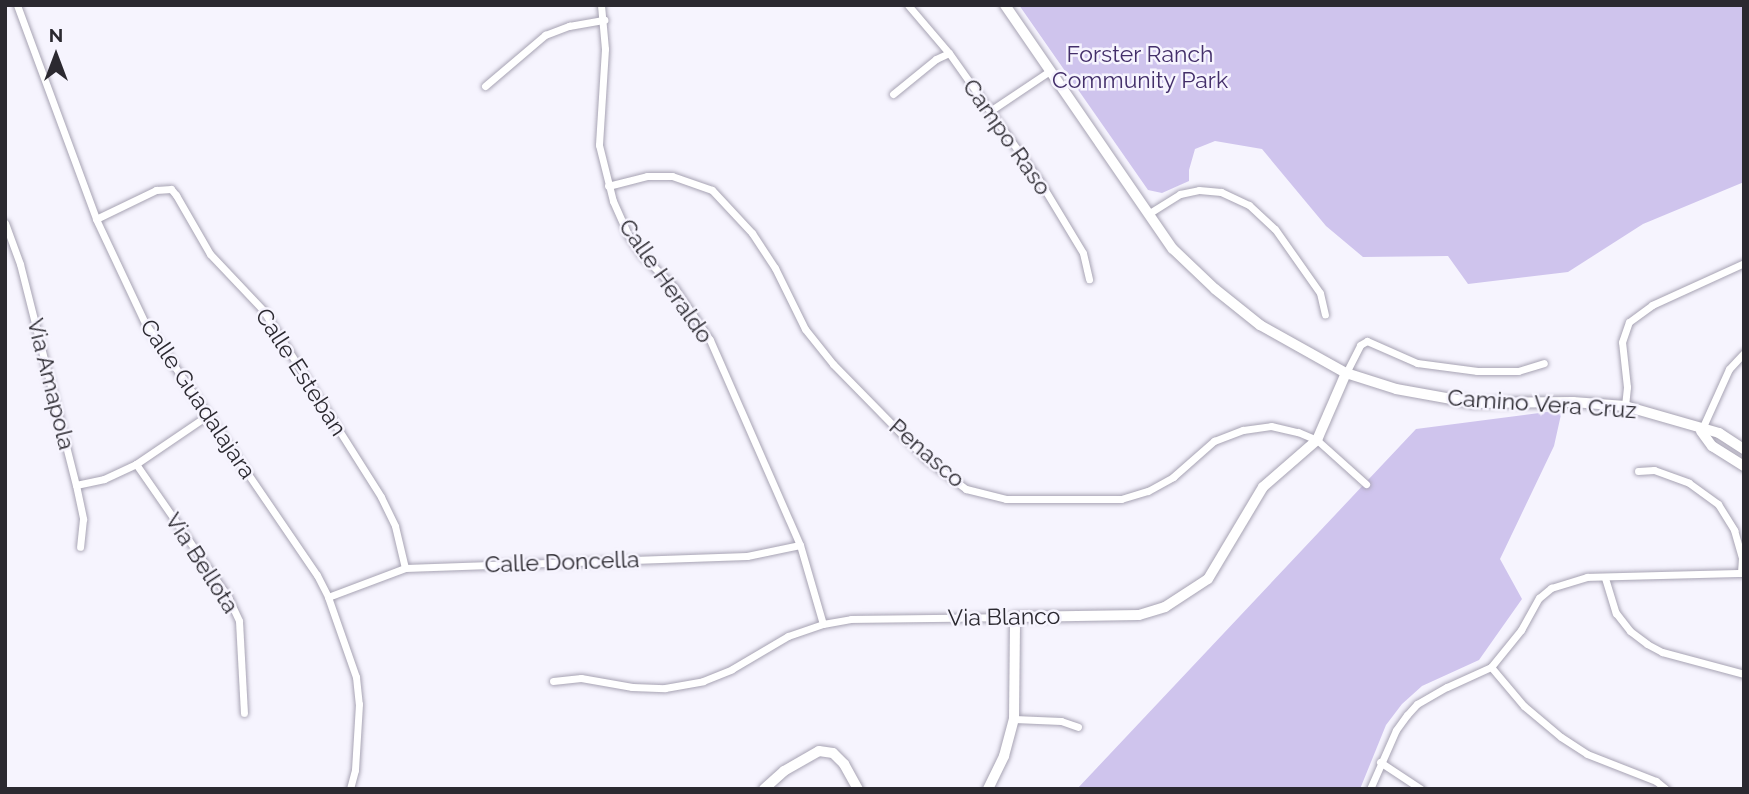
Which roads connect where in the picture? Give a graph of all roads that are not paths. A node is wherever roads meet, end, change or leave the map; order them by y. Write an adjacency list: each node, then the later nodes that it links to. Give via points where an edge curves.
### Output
1 (17, 5): 13 (street, Calle Guadalajara)
2 (601, 5): 5 (street, Calle Heraldo)
3 (908, 5): 6 (street, Campo Raso)
4 (1005, 5): 7 (main road, Camino Vera Cruz)
5 (604, 20): 8 (street, via 545,35); 11 (street, Calle Heraldo, via 599,145)
6 (949, 53): 9 (street); 10 (street, Campo Raso)
7 (1051, 70): 10 (street); 12 (main road, Camino Vera Cruz)
8 (485, 86)
9 (893, 94)
10 (990, 111): 16 (street, Campo Raso, via 1083,253)
11 (608, 186): 24 (street, Penasco, via 647,176 671,176 712,190 752,233 805,329 833,364 926,459 966,489 1006,499 1121,499 1173,477 1214,441 1243,430 1281,427); 31 (street, Calle Heraldo, via 627,233 674,287 710,340)
12 (1148, 214): 17 (street, via 1180,194 1199,190 1221,192 1250,205 1275,229 1320,293); 20 (main road, Camino Vera Cruz, via 1174,249 1214,289 1260,325)
13 (96, 219): 22 (street, Calle Guadalajara, via 145,323); 33 (street, Calle Esteban, via 156,190 171,189 210,254 263,310 381,497 395,526)
14 (5, 223): 30 (street, Via Amapola, via 20,264)
15 (1744, 263): 21 (street, via 1652,305 1629,322 1622,342)
16 (1089, 279)
17 (1325, 314)
18 (1744, 353): 23 (street, via 1729,369)
19 (1544, 363): 20 (street, via 1518,371 1477,371 1417,363 1367,341 1360,345)
20 (1346, 373): 21 (main road, Camino Vera Cruz, via 1396,389 1474,403); 24 (main road, Via Blanco)
21 (1625, 406): 23 (main road, Camino Vera Cruz)
22 (208, 415): 26 (street); 36 (street, Calle Guadalajara)
23 (1701, 430): 25 (main road, Camino Vera Cruz, via 1718,433); 27 (main road, Camino Vera Cruz, via 1712,446)
24 (1317, 440): 29 (street, Penasco); 37 (main road, Via Blanco, via 1263,486 1209,579 1165,607 1139,615)
25 (1744, 449)
26 (136, 464): 30 (street); 42 (street, Via Bellota, via 228,597 239,621)
27 (1744, 466)
28 (1638, 471): 34 (street, via 1654,470 1689,483 1718,504 1734,530)
29 (1366, 484)
30 (76, 485): 32 (street, Via Amapola, via 83,520)
31 (800, 545): 33 (street, Calle Doncella, via 747,556); 38 (street, Calle Heraldo)
32 (80, 547)
33 (405, 568): 36 (street, Calle Doncella)
34 (1743, 573): 35 (street)
35 (1605, 578): 39 (street, via 1576,579 1551,588 1539,598); 40 (street, via 1616,613 1647,644)
36 (328, 597): 46 (street, Calle Guadalajara, via 356,677 359,704)
37 (1015, 617): 38 (street, Via Blanco, via 851,619); 43 (main road)
38 (823, 624): 41 (street, Via Blanco, via 789,636 703,681 665,688 581,678)
39 (1491, 667): 45 (street, via 1417,704 1396,730); 52 (street, via 1524,706 1561,737 1587,754)
40 (1744, 674)
41 (553, 681)
42 (244, 713)
43 (1014, 719): 44 (street, via 1061,721); 49 (main road, via 1004,756)
44 (1078, 727)
45 (1380, 762): 50 (street); 51 (street)
46 (350, 789)
47 (764, 789): 48 (main road, via 819,751 833,753)
48 (858, 789)
49 (988, 789)
50 (1370, 789)
51 (1421, 789)
52 (1666, 789)

